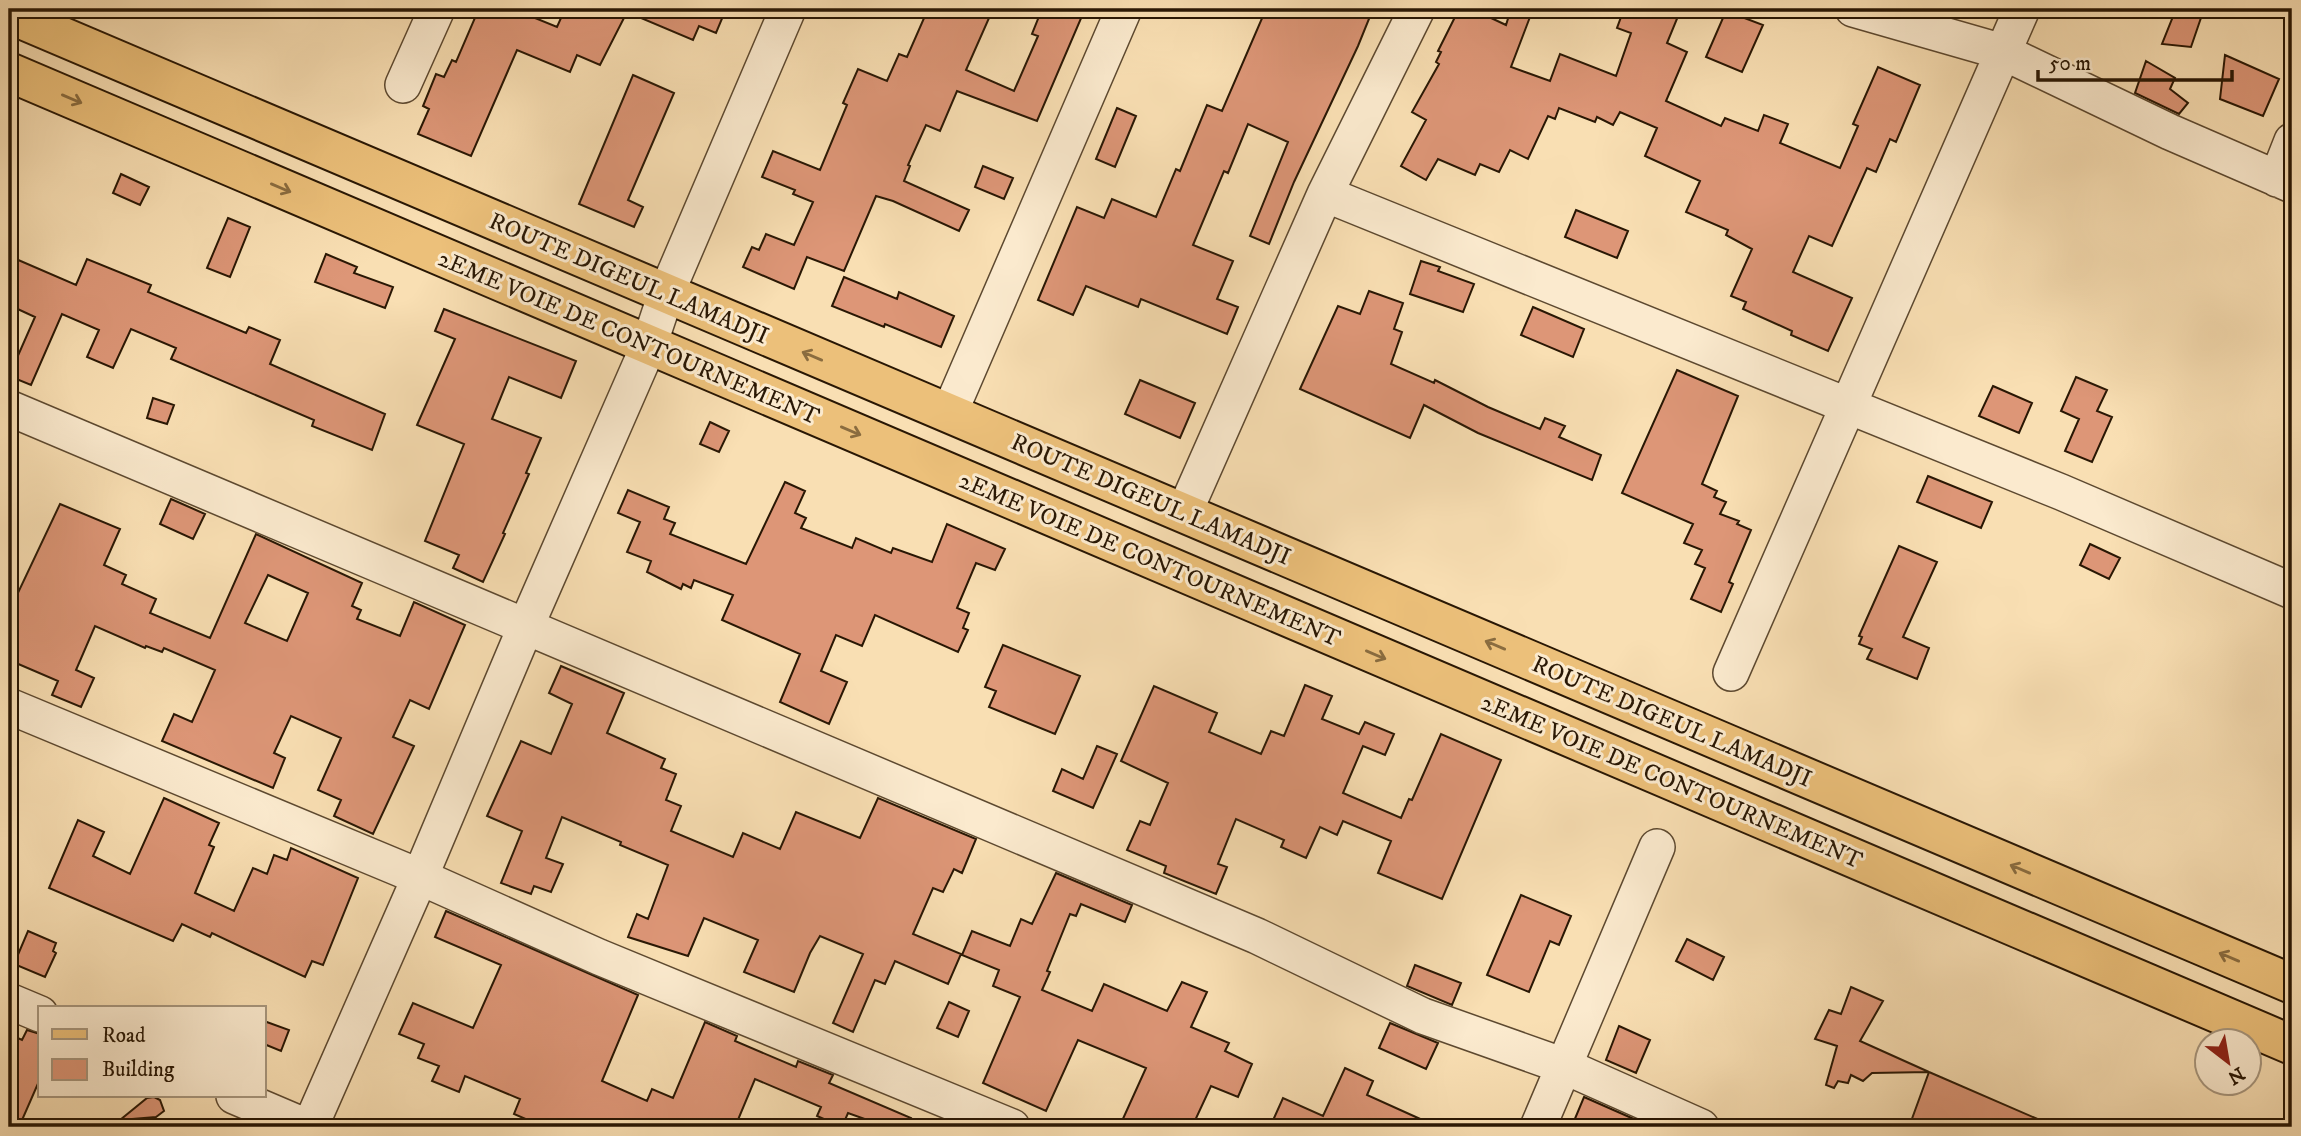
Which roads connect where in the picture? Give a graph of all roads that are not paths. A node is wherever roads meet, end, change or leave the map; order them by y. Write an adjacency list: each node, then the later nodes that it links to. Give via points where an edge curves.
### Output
1 (437, 9): 10 (street)
2 (789, 9): 14 (street)
3 (1124, 9): 18 (street)
4 (1418, 9): 13 (street)
5 (1853, 9): 8 (street)
6 (2022, 9): 8 (street)
7 (9, 14): 14 (main road, ROUTE DIGEUL LAMADJI)
8 (2003, 52): 12 (street); 16 (street)
9 (9, 72): 15 (main road, 2EME VOIE DE CONTOURNEMENT, one-way to 15)
10 (403, 85)
11 (2292, 141): 12 (street)
12 (2284, 182)
13 (1325, 194): 16 (street); 19 (street)
14 (666, 294): 15 (street); 18 (main road, ROUTE DIGEUL LAMADJI, one-way to 14)
15 (649, 345): 21 (street); 29 (main road, 2EME VOIE DE CONTOURNEMENT, one-way to 29)
16 (1848, 406): 20 (street); 22 (street)
17 (9, 408): 21 (street)
18 (949, 414): 19 (main road, ROUTE DIGEUL LAMADJI)
19 (1184, 513): 26 (main road, ROUTE DIGEUL LAMADJI, one-way to 19)
20 (2292, 591)
21 (526, 626): 25 (street); 30 (street, via 1257,936 1423,1016)
22 (1731, 673)
23 (9, 706): 25 (street)
24 (1657, 847): 30 (street)
25 (420, 877): 32 (street); 33 (street, via 599,957)
26 (2292, 984)
27 (9, 1001): 28 (street)
28 (38, 1013)
29 (2292, 1045)
30 (1564, 1066): 34 (street); 35 (street)
31 (239, 1098): 32 (street)
32 (308, 1127)
33 (1012, 1127)
34 (1538, 1127)
35 (1701, 1127)

